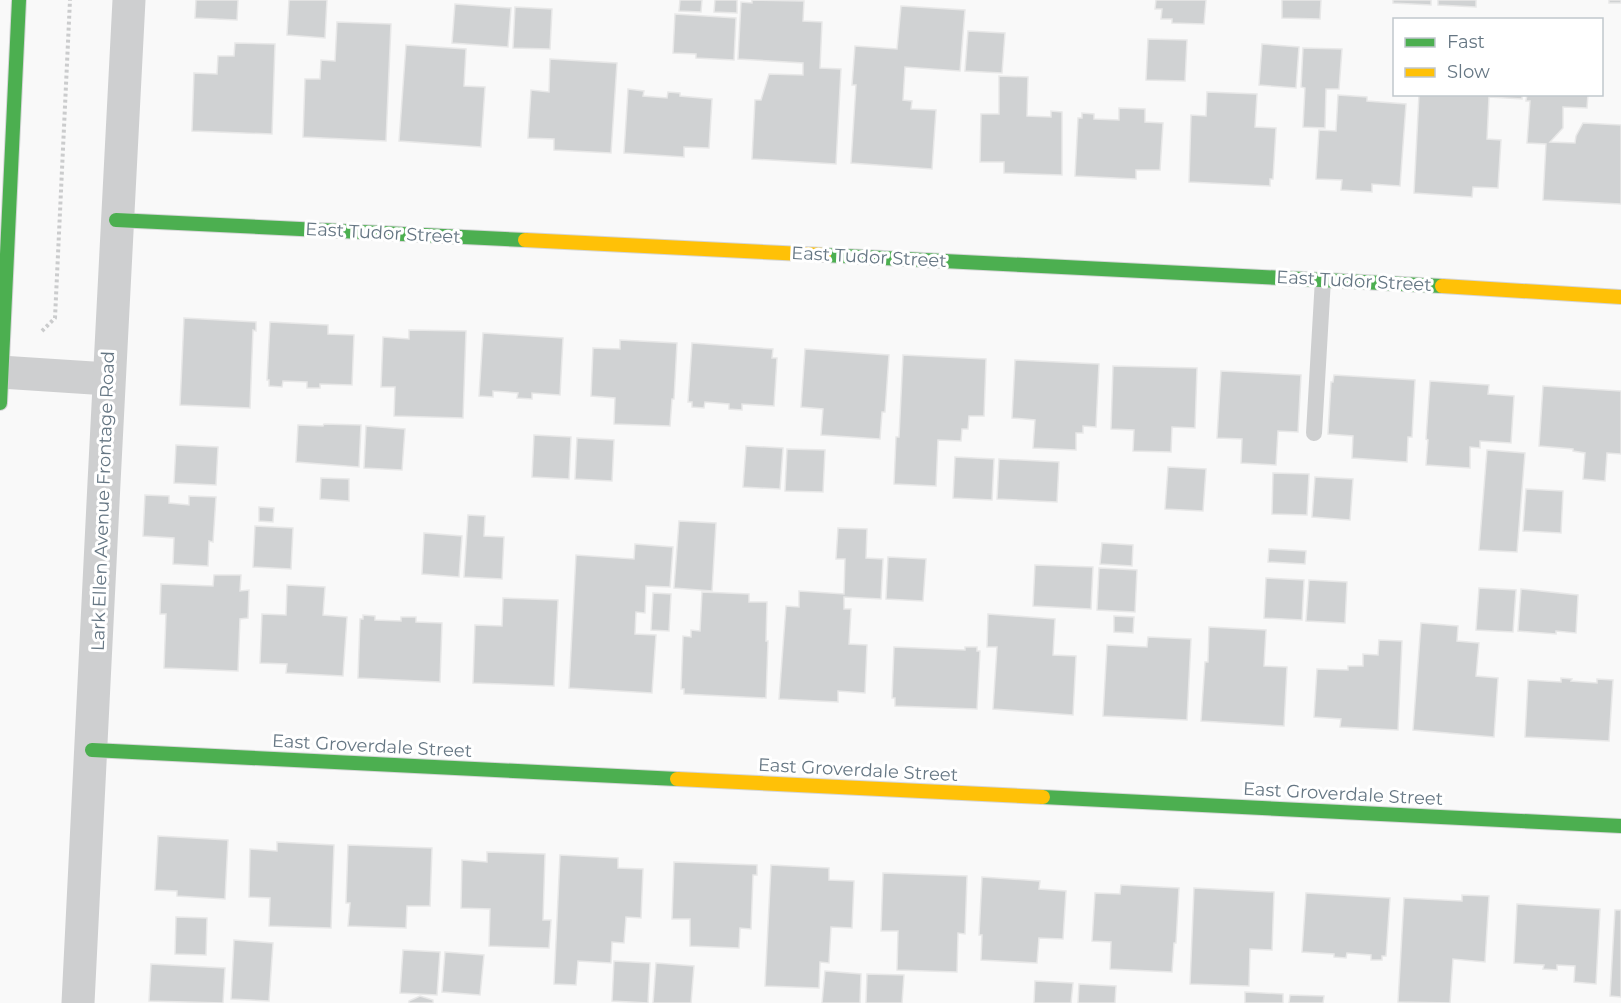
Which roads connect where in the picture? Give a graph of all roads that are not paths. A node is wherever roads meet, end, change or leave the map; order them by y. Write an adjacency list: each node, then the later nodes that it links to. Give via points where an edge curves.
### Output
1 (19, 0): 7 (street)
2 (129, 0): 3 (street, Lark Ellen Avenue Frontage Road)
3 (116, 220): 4 (street, East Tudor Street); 6 (street, Lark Ellen Avenue Frontage Road)
4 (1323, 279): 5 (street, East Tudor Street); 8 (lane)
5 (1621, 297)
6 (108, 379): 7 (street); 9 (street, Lark Ellen Avenue Frontage Road)
7 (1, 382)
8 (1314, 433)
9 (92, 750): 10 (street, East Groverdale Street); 11 (street, Lark Ellen Avenue Frontage Road)
10 (1621, 826)
11 (78, 1003)

